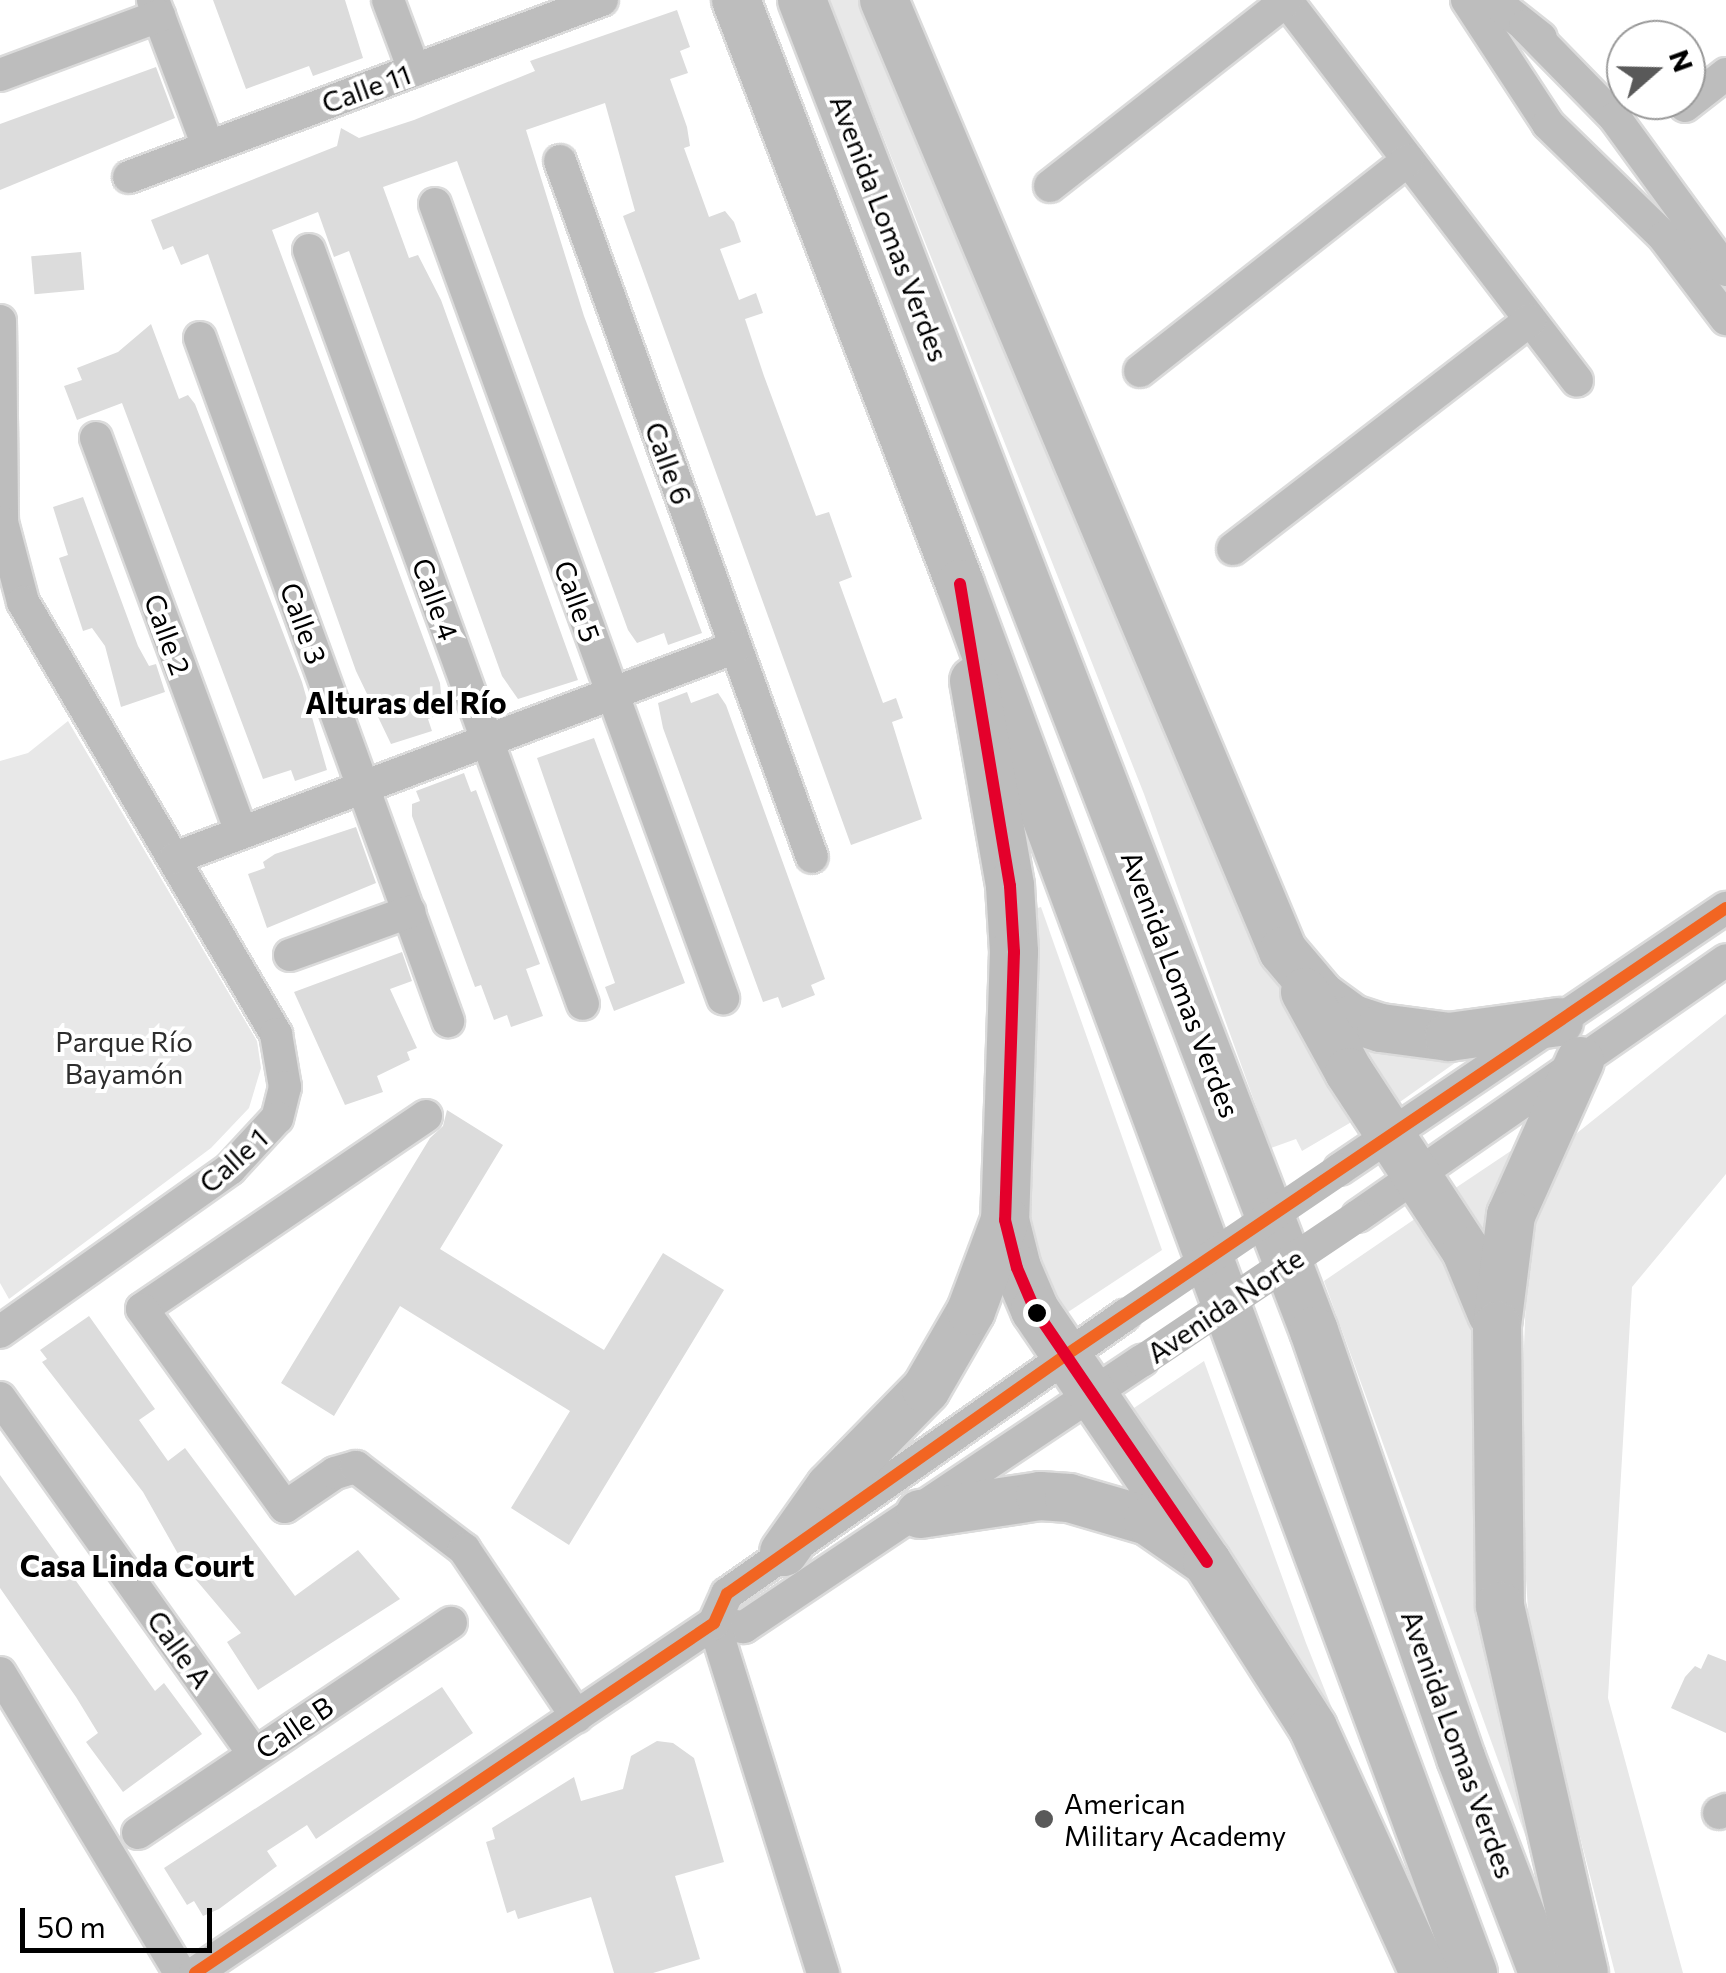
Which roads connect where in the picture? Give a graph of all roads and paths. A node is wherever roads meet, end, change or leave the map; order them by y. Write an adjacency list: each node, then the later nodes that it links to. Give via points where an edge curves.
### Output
1 (388, 0): 11 (street)
2 (602, 0): 11 (street, Calle 11)
3 (736, 0): 34 (highway)
4 (802, 0): 74 (highway, Avenida Lomas Verdes, via 1314,1331 1461,1758)
5 (884, 0): 44 (highway)
6 (1286, 0): 18 (street); 21 (street)
7 (1467, 0): 16 (street)
8 (1494, 0): 10 (street)
9 (156, 8): 13 (street); 17 (street)
10 (1525, 26): 14 (street); 23 (street, via 1638,117 1678,187)
11 (414, 70): 17 (street, Calle 11)
12 (1726, 74): 15 (street)
13 (0, 75)
14 (1585, 88): 16 (street, via 1553,99); 23 (street, via 1616,118)
15 (1706, 90)
16 (1552, 129): 27 (street, via 1664,237)
17 (208, 146): 20 (street, Calle 11)
18 (1408, 160): 26 (street); 30 (street)
19 (560, 161): 35 (street, Calle 6)
20 (129, 177)
21 (1050, 186)
22 (435, 204): 36 (street, Calle 5)
23 (1687, 219): 25 (street)
24 (309, 250): 37 (street, Calle 4)
25 (1726, 270)
26 (1530, 320): 31 (street); 33 (street)
27 (1726, 320)
28 (0, 321): 40 (street, Calle 1, via 2,522 23,602)
29 (200, 338): 38 (street, Calle 3)
30 (1140, 370)
31 (1577, 381)
32 (96, 438): 39 (street, Calle 2)
33 (1233, 549)
34 (960, 584): 54 (highway, via 1011,903); 73 (highway)
35 (736, 647): 36 (street); 41 (street, Calle 6)
36 (611, 693): 37 (street); 47 (street, Calle 5)
37 (488, 738): 38 (street); 48 (street, Calle 4)
38 (363, 784): 39 (street); 43 (street, Calle 3)
39 (240, 829): 40 (street)
40 (175, 858): 56 (street, Calle 1, via 276,1034 284,1087 277,1118 230,1169)
41 (812, 858)
42 (1726, 908): 50 (street, Avenida Norte)
43 (409, 912): 45 (street); 49 (street, Calle 3)
44 (1283, 951): 50 (highway, via 1321,996 1353,1019 1381,1028); 52 (highway, via 1348,1072)
45 (290, 955)
46 (1726, 960): 50 (street, Avenida Norte)
47 (723, 998)
48 (583, 1004)
49 (448, 1021)
50 (1570, 1042): 52 (street, Avenida Norte); 53 (street, Avenida Norte); 55 (highway, via 1511,1215)
51 (426, 1116): 66 (street, via 142,1309 285,1507 335,1473 356,1468 464,1548)
52 (1392, 1134): 53 (highway); 57 (street, Avenida Norte, bridge)
53 (1418, 1173): 55 (highway, via 1466,1250); 58 (street, Avenida Norte, bridge)
54 (1005, 1220): 57 (highway, via 1035,1310); 61 (highway, via 972,1311 943,1364 894,1429 830,1487)
55 (1496, 1326): 75 (highway, via 1500,1606)
56 (0, 1332)
57 (1066, 1355): 58 (highway); 61 (street, Avenida Norte)
58 (1094, 1394): 60 (street, Avenida Norte); 62 (highway)
59 (0, 1398): 67 (street, Calle A)
60 (920, 1514): 62 (highway, via 1040,1496 1069,1498 1148,1520); 64 (street, Avenida Norte, via 744,1627)
61 (784, 1552): 64 (street, Avenida Norte, via 727,1594)
62 (1207, 1562): 72 (highway, via 1313,1728)
63 (451, 1623): 67 (street, Calle B)
64 (714, 1623): 66 (street, Avenida Norte); 71 (street)
65 (0, 1673): 69 (street)
66 (576, 1718): 70 (street, Avenida Norte)
67 (254, 1754): 68 (street, Calle B)
68 (138, 1833)
69 (180, 1973)
70 (195, 1973)
71 (822, 1973)
72 (1424, 1973)
73 (1473, 1973)
74 (1543, 1973)
75 (1584, 1973)

